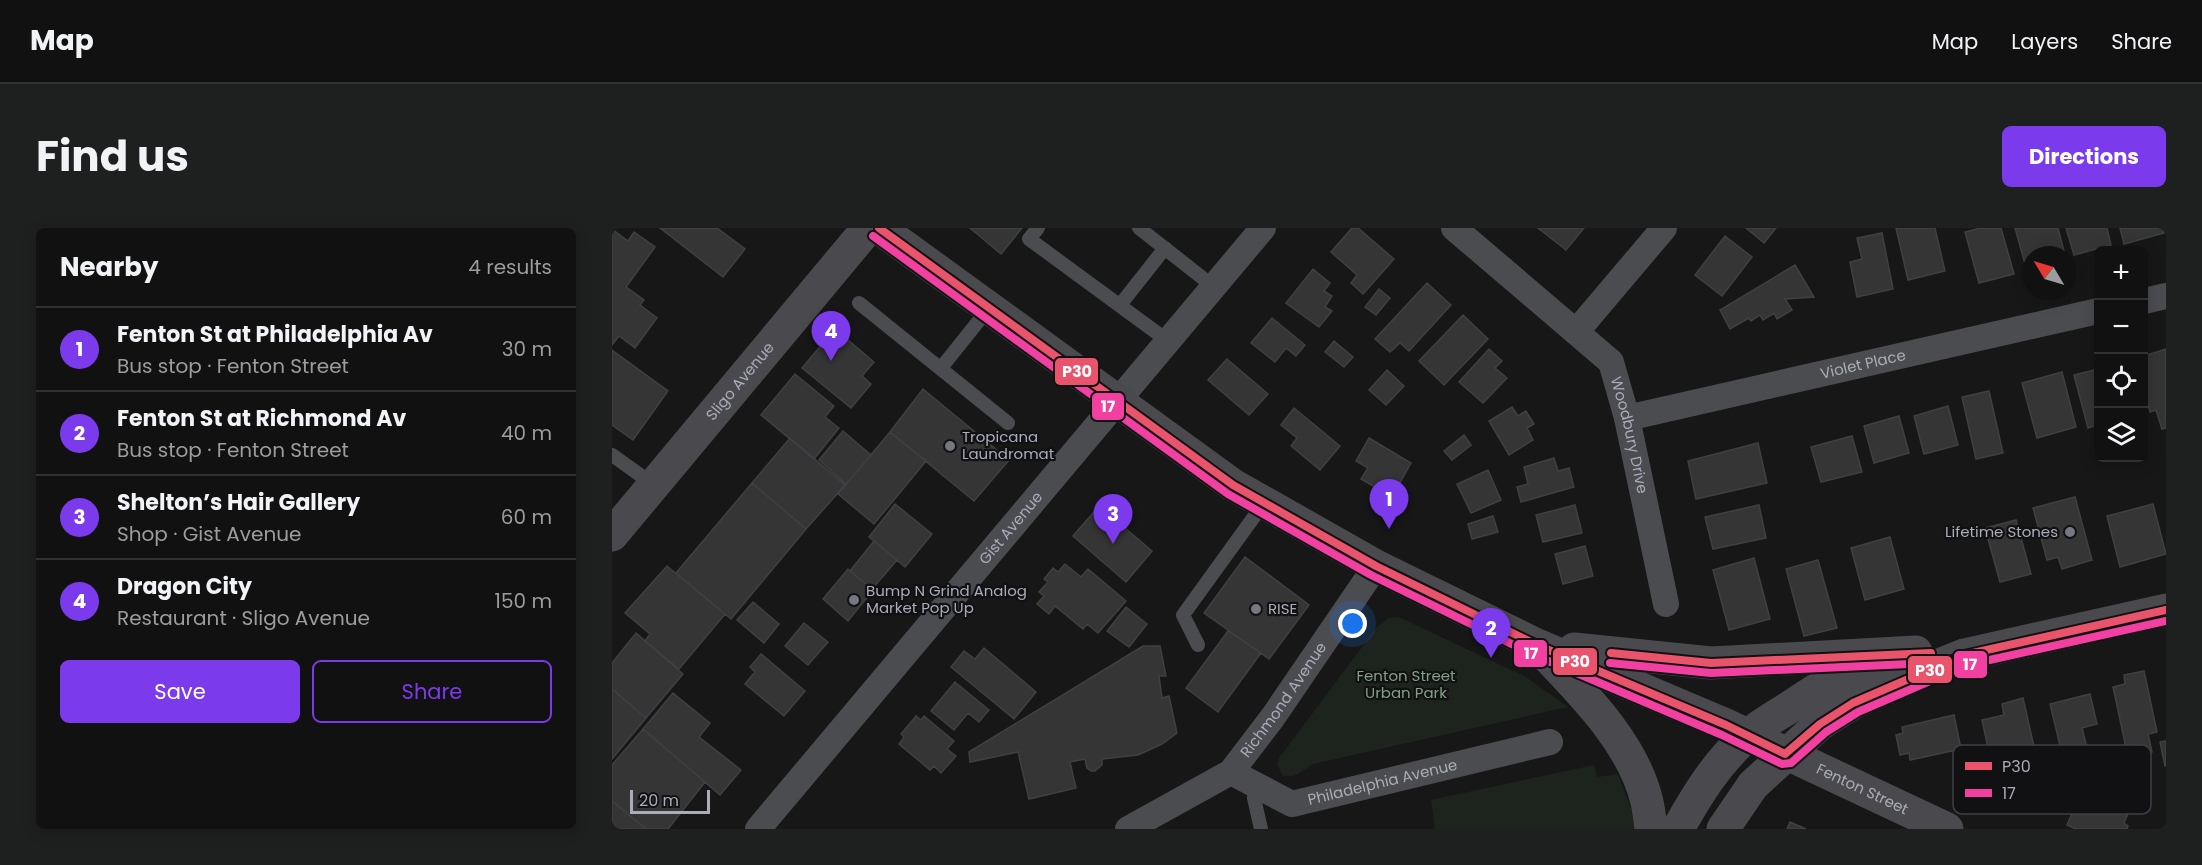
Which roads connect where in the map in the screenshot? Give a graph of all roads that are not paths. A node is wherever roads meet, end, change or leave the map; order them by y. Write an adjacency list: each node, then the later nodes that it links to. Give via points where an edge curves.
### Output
1 (868, 228): 23 (street, Sligo Avenue)
2 (879, 228): 14 (street, Fenton Street)
3 (1038, 228): 13 (lane, via 1029,239)
4 (1139, 228): 8 (lane)
5 (1263, 228): 9 (street, Gist Avenue)
6 (1454, 228): 16 (street, Woodbury Drive)
7 (1664, 228): 16 (street)
8 (1165, 248): 9 (lane); 13 (lane)
9 (1214, 286): 17 (street, Gist Avenue)
10 (2166, 296): 11 (street)
11 (2148, 300)
12 (860, 303): 18 (lane)
13 (1120, 305): 17 (lane)
14 (989, 308): 18 (lane); 19 (street, Fenton Street)
15 (2094, 312): 20 (street, Violet Place)
16 (1576, 332): 20 (street, Woodbury Drive, via 1611,362)
17 (1168, 341): 19 (street, Gist Avenue)
18 (941, 368): 21 (lane)
19 (1118, 401): 24 (street, Fenton Street); 38 (street, Gist Avenue)
20 (1627, 418): 27 (street, Woodbury Drive)
21 (1008, 423)
22 (612, 455): 23 (lane)
23 (654, 484): 25 (street, Sligo Avenue)
24 (1264, 503): 26 (street, Fenton Street); 29 (lane, via 1183,615)
25 (612, 535)
26 (1376, 567): 30 (street, Fenton Street); 36 (street, Richmond Avenue)
27 (1666, 604)
28 (2166, 610): 32 (street)
29 (1198, 645)
30 (1537, 645): 31 (street, via 1711,663); 33 (street, Fenton Street); 41 (street, via 1587,698 1620,741 1640,780)
31 (1916, 652): 32 (street); 33 (street, via 1863,666 1816,690)
32 (1964, 655): 35 (street, via 1853,703)
33 (1748, 736): 35 (street, Fenton Street); 42 (street, via 1697,793)
34 (1550, 742): 37 (street, Philadelphia Avenue, via 1292,804)
35 (1785, 754): 43 (street, via 1753,785); 44 (street, Fenton Street)
36 (1231, 772): 37 (street, Philadelphia Avenue); 39 (street)
37 (1255, 784): 40 (lane)
38 (758, 829)
39 (1128, 829)
40 (1261, 829)
41 (1651, 829)
42 (1678, 829)
43 (1723, 829)
44 (1947, 829)

